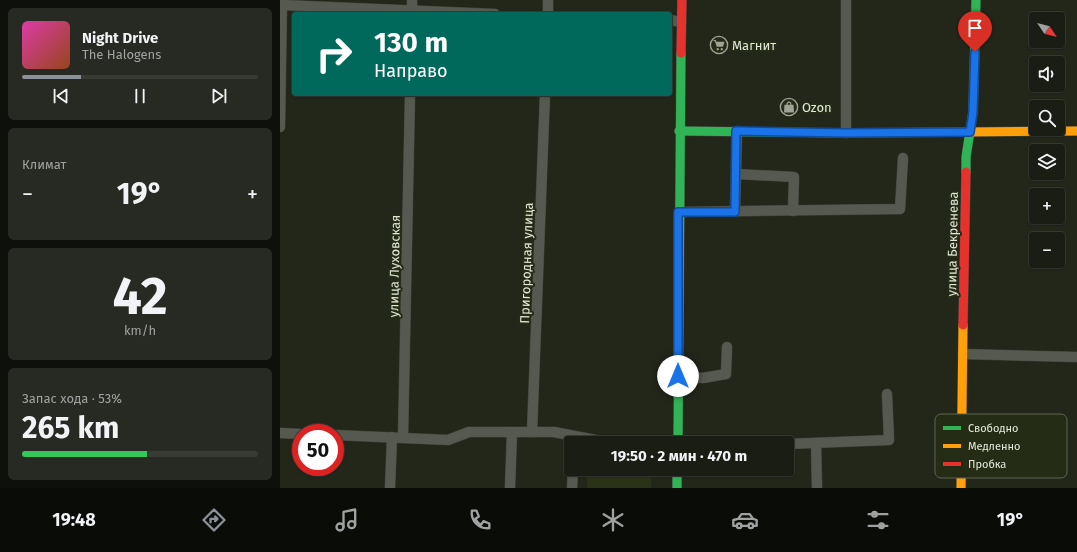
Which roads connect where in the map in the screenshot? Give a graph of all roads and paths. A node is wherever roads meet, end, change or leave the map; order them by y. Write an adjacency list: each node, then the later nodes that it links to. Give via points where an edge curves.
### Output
1 (412, 0): 8 (street)
2 (548, 0): 9 (street)
3 (682, 0): 11 (street)
4 (846, 0): 19 (street)
5 (976, 0): 18 (street, улица Бекренева, via 973,112)
6 (282, 2): 7 (street); 14 (street)
7 (400, 12)
8 (412, 12)
9 (548, 12)
10 (672, 20): 11 (street)
11 (681, 22): 15 (street)
12 (410, 96): 39 (street, улица Луховская)
13 (545, 96): 32 (street, Пригородная улица)
14 (280, 127)
15 (679, 131): 16 (street); 23 (street)
16 (736, 131): 19 (street); 21 (street)
17 (1077, 131): 18 (street)
18 (970, 132): 19 (street); 26 (street, улица Бекренева, via 966,157)
19 (846, 133)
20 (903, 158): 22 (street, via 900,209)
21 (736, 174): 22 (street, via 794,177); 24 (street)
22 (793, 211): 24 (street)
23 (678, 212): 24 (street); 28 (street)
24 (735, 212)
25 (728, 347): 28 (street, via 726,374 703,378)
26 (963, 354): 27 (street); 30 (street, улица Бекренева)
27 (1077, 357)
28 (678, 376): 37 (street)
29 (887, 394): 40 (street, via 889,440)
30 (962, 414)
31 (512, 432): 32 (street); 39 (street, via 468,432 448,440); 46 (street)
32 (532, 432): 36 (street, via 554,432)
33 (280, 433): 34 (street)
34 (292, 434)
35 (344, 435): 38 (street)
36 (564, 436)
37 (678, 436)
38 (392, 437): 39 (street); 45 (street)
39 (403, 438)
40 (816, 443): 41 (street); 49 (street)
41 (794, 444)
42 (573, 476): 47 (street)
43 (678, 476): 48 (street)
44 (960, 478): 50 (street, улица Бекренева)
45 (390, 488)
46 (510, 488)
47 (572, 488)
48 (677, 488)
49 (817, 488)
50 (960, 488)

